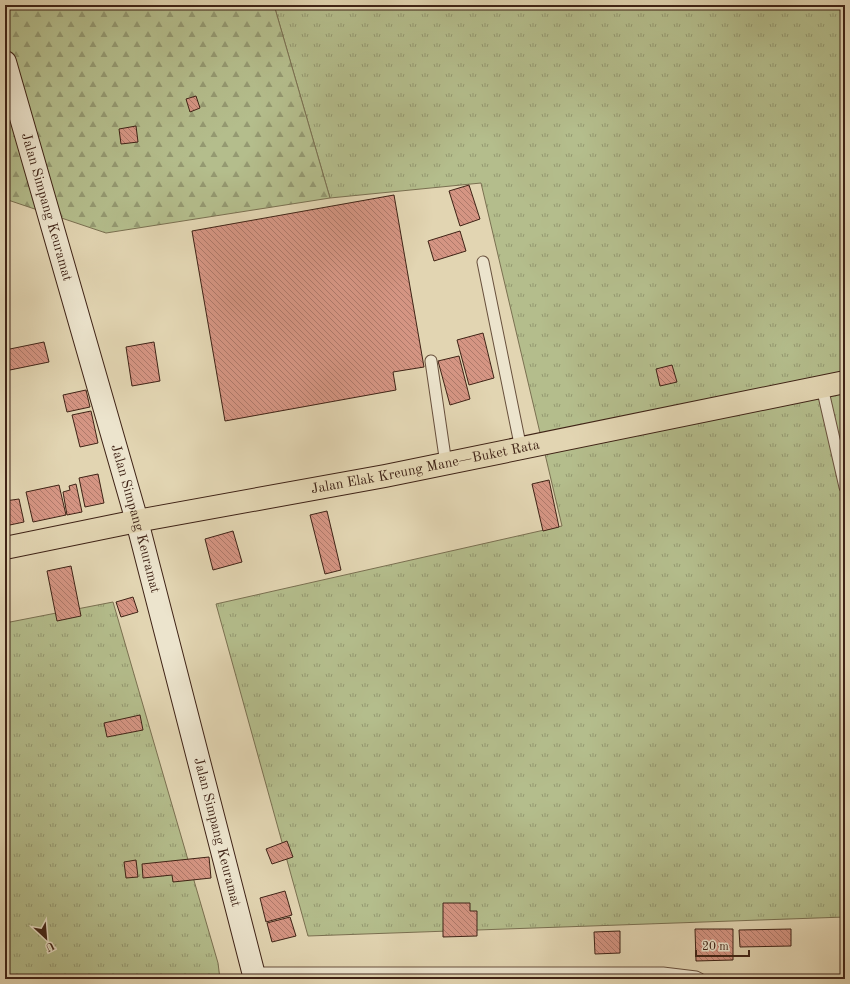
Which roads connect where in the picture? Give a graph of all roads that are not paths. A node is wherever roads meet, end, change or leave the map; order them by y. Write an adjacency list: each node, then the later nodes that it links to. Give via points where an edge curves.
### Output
1 (5, 62): 9 (main road, Jalan Simpang Keuramat)
2 (483, 262): 6 (lane)
3 (431, 361): 7 (lane)
4 (845, 382): 5 (highway, Jalan Elak Kreung Mane—Buket Rata)
5 (822, 387): 6 (highway, Jalan Elak Kreung Mane—Buket Rata); 8 (lane)
6 (521, 449): 7 (highway, Jalan Elak Kreung Mane—Buket Rata)
7 (446, 464): 9 (highway, Jalan Elak Kreung Mane—Buket Rata)
8 (845, 487)
9 (137, 521): 10 (highway, Jalan Elak Kreung Mane—Buket Rata); 11 (main road, Jalan Simpang Keuramat)
10 (5, 548)
11 (255, 976): 12 (lane)
12 (503, 976): 13 (lane, via 664,973)
13 (698, 978)

